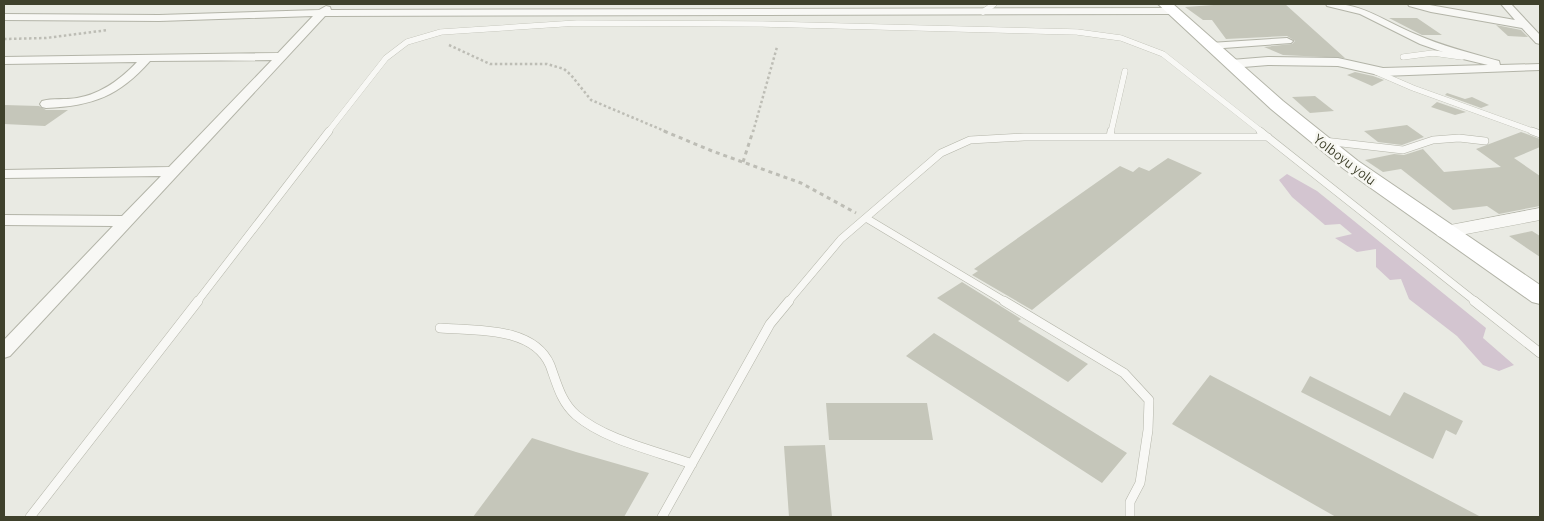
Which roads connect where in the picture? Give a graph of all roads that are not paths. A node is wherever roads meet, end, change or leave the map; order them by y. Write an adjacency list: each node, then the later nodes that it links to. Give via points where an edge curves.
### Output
1 (900, 4): 9 (street)
2 (994, 4): 8 (lane)
3 (1331, 4): 18 (street, via 1364,12 1409,36)
4 (1413, 4): 11 (street)
5 (1506, 4): 11 (street)
6 (1168, 7): 8 (street); 15 (main road, Yolboyu yolu)
7 (328, 8): 9 (street); 10 (street, via 159,18); 16 (street)
8 (983, 12): 9 (street)
9 (909, 13)
10 (4, 18)
11 (1525, 25): 13 (street)
12 (1287, 41): 14 (street)
13 (1540, 41)
14 (1230, 45): 15 (street); 21 (street)
15 (1210, 46): 22 (main road, Yolboyu yolu)
16 (283, 56): 19 (street); 33 (street)
17 (1403, 57): 18 (lane, via 1432,53)
18 (1467, 57): 24 (street)
19 (146, 59): 20 (street); 27 (street, via 108,92 73,104)
20 (4, 60)
21 (1275, 61): 22 (street); 26 (street, via 1338,62)
22 (1231, 64): 31 (main road, Yolboyu yolu)
23 (1540, 67): 24 (street)
24 (1521, 68): 26 (street)
25 (1125, 70): 29 (lane)
26 (1373, 70): 28 (lane)
27 (46, 104)
28 (1540, 134)
29 (1110, 137): 30 (lane); 36 (lane, via 970,140 941,153)
30 (1268, 137): 43 (lane); 45 (lane, via 1163,54 1143,44 1096,33 771,24 577,23 441,32 420,37 407,42 386,58)
31 (1320, 141): 32 (lane, via 1402,150 1433,140); 39 (main road, Yolboyu yolu)
32 (1485, 141)
33 (174, 171): 34 (street); 38 (street)
34 (4, 174)
35 (1540, 214): 39 (street)
36 (866, 218): 44 (lane, via 841,239 770,324); 47 (lane, via 1124,373 1149,400 1140,483 1130,502)
37 (4, 220): 38 (street)
38 (128, 221): 42 (street)
39 (1445, 232): 40 (main road, Yolboyu yolu)
40 (1540, 296)
41 (440, 328): 44 (lane, via 513,335 534,346 545,356 567,407 583,420 609,434)
42 (4, 351)
43 (1540, 353)
44 (692, 464): 46 (lane)
45 (30, 517)
46 (662, 517)
47 (1130, 517)

